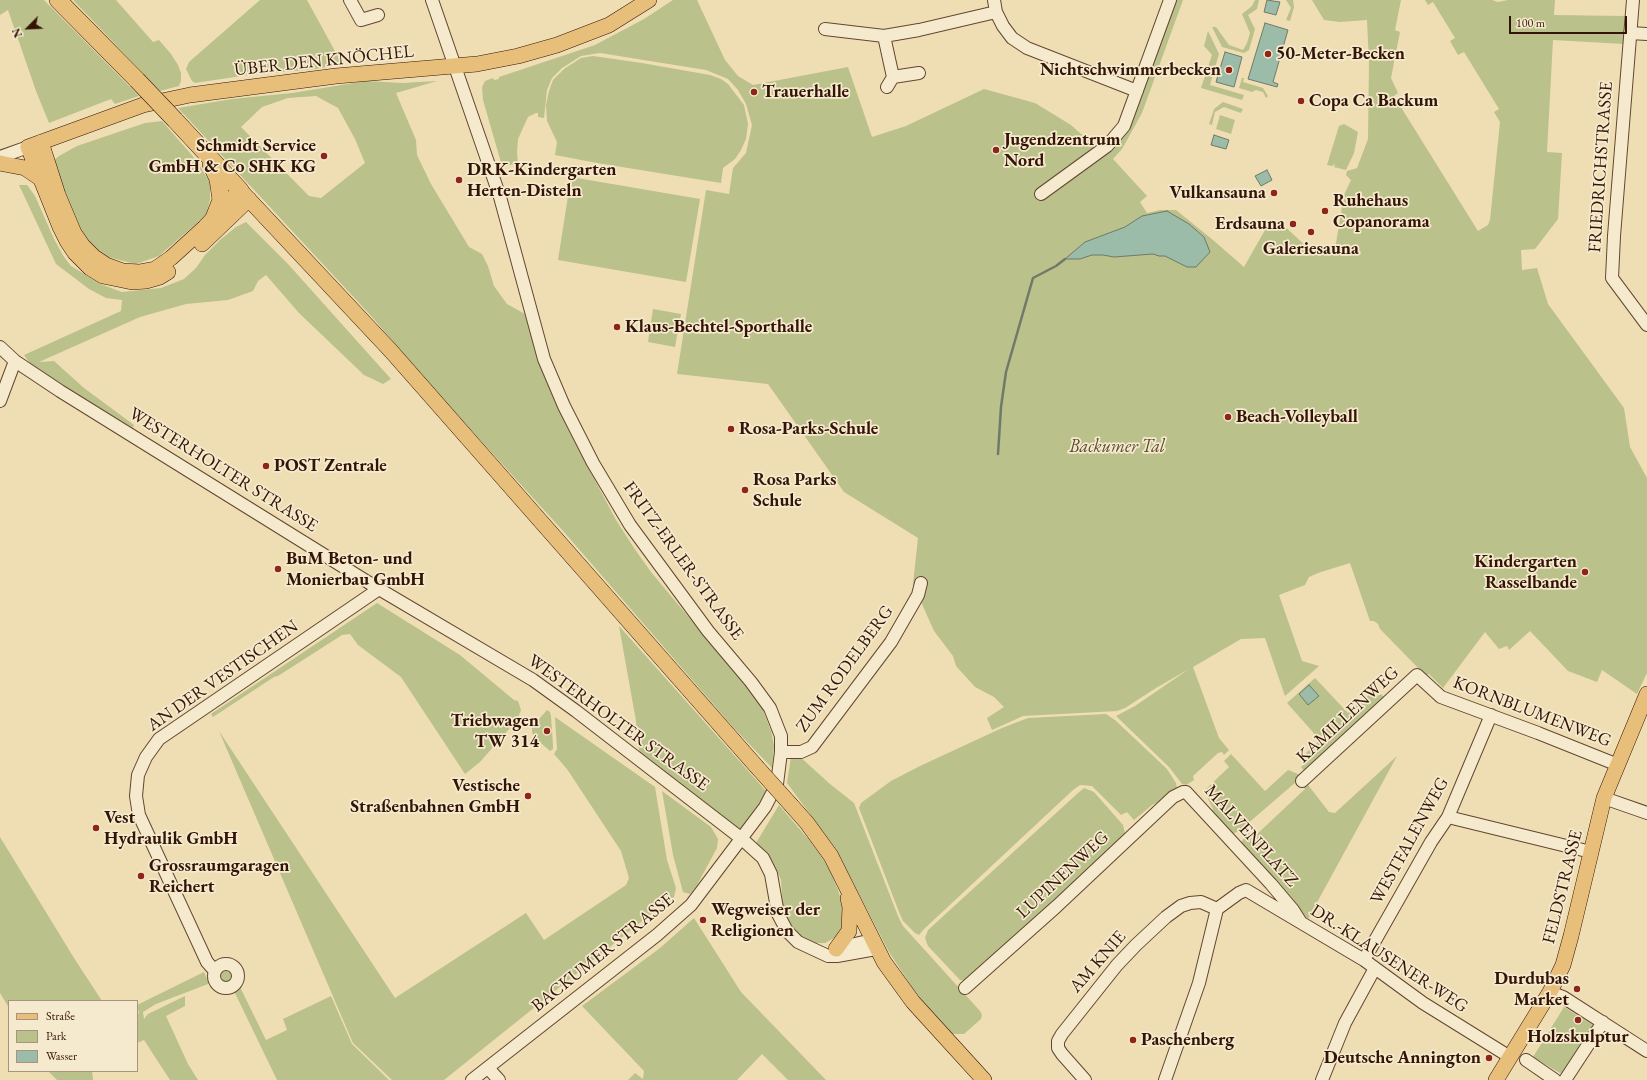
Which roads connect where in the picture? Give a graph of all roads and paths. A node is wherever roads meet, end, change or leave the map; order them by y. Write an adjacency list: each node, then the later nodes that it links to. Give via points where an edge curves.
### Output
1 (58, 0): 17 (highway, bridge)
2 (350, 0): 8 (street, via 361,20)
3 (432, 0): 13 (street, FRITZ-ERLER-STRASSE)
4 (649, 0): 13 (main road, ÜBER DEN KNÖCHEL, via 609,25 562,43 510,58)
5 (1170, 0): 15 (street)
6 (1633, 0): 10 (street, FRIEDRICHSTRASSE)
7 (995, 6): 12 (street, via 919,30); 15 (street, via 1002,26 1012,38 1027,48)
8 (378, 15)
9 (825, 29): 12 (street)
10 (1630, 33): 11 (street); 24 (street, FRIEDRICHSTRASSE, via 1612,278)
11 (1647, 34)
12 (884, 36): 14 (street, via 890,82)
13 (456, 67): 16 (main road, ÜBER DEN KNÖCHEL, via 336,76 190,95 143,106); 33 (street, FRITZ-ERLER-STRASSE, via 500,197 541,350 564,406 593,463 630,525 708,631 770,708 781,736)
14 (919, 72)
15 (1137, 91): 22 (street, via 1124,126 1108,146)
16 (35, 144): 18 (street, ÜBER DEN KNÖCHEL); 20 (main road); 23 (main road, via 74,233 83,246 106,265 139,272 155,269 171,258)
17 (200, 147): 21 (highway); 23 (highway, via 214,169 221,189 221,200)
18 (0, 157)
19 (0, 163): 20 (main road, via 25,168)
20 (41, 179): 21 (main road, via 60,227 75,253 90,268 103,276 132,282 160,277 177,267)
21 (245, 194): 23 (main road); 42 (main road, bridge, via 391,351 807,823 831,856)
22 (1041, 194)
23 (214, 218)
24 (1647, 325)
25 (0, 347): 26 (street, WESTERHOLTER STRASSE)
26 (15, 361): 27 (street); 29 (street, WESTERHOLTER STRASSE)
27 (0, 401)
28 (922, 583): 33 (street, ZUM RODELBERG, via 918,595 891,642 812,747 801,752)
29 (380, 589): 40 (street, WESTERHOLTER STRASSE, via 546,688); 50 (street, AN DER VESTISCHEN, via 159,739 146,757 138,775 136,796 139,815 207,962)
30 (1418, 675): 32 (street, KORNBLUMENWEG, via 1441,697); 35 (street, KAMILLENWEG)
31 (1647, 694): 34 (main road, FELDSTRASSE)
32 (1491, 715): 34 (street, KORNBLUMENWEG); 39 (street, WESTFALENWEG)
33 (781, 752): 40 (street, FRITZ-ERLER-STRASSE, via 777,784 765,807)
34 (1618, 764): 37 (main road, FELDSTRASSE)
35 (1302, 781)
36 (1186, 792): 44 (street, MALVENPLATZ, via 1271,884); 51 (street, LUPINENWEG, via 1173,797)
37 (1604, 798): 38 (street); 41 (main road, FELDSTRASSE)
38 (1647, 813)
39 (1448, 817): 41 (street); 48 (street, WESTFALENWEG)
40 (742, 839): 47 (street, WESTERHOLTER STRASSE, via 768,866 778,914 787,931 798,942); 57 (street, BACKUMER STRASSE, via 691,905 676,920)
41 (1591, 852): 52 (main road, FELDSTRASSE, via 1563,965)
42 (845, 883): 45 (main road); 46 (main road, via 850,907 849,926 845,939)
43 (1218, 909): 44 (street, DR.-KLAUSENER-WEG, via 1239,893 1248,890); 61 (street, AM KNIE, via 1201,902 1190,903 1166,917 1117,965 1062,1034 1058,1041 1060,1051); 62 (street, via 1199,983)
44 (1302, 924): 48 (street, DR.-KLAUSENER-WEG)
45 (874, 944): 46 (street); 47 (street, WESTERHOLTER STRASSE, via 837,956); 60 (main road, via 913,1002)
46 (836, 949): 47 (street)
47 (819, 953)
48 (1364, 960): 49 (street, DR.-KLAUSENER-WEG)
49 (1375, 968): 55 (street, DR.-KLAUSENER-WEG, via 1423,1003); 63 (street, via 1345,1023)
50 (215, 971)
51 (965, 988)
52 (1550, 992): 53 (street, via 1563,997); 55 (main road, FELDSTRASSE)
53 (1602, 1022): 54 (street); 66 (street)
54 (1647, 1051)
55 (1510, 1057): 64 (main road, FELDSTRASSE)
56 (1526, 1060): 65 (street)
57 (488, 1068): 58 (street, BACKUMER STRASSE); 59 (street)
58 (472, 1080)
59 (499, 1080)
60 (984, 1080)
61 (1085, 1080)
62 (1166, 1080)
63 (1322, 1080)
64 (1496, 1080)
65 (1554, 1080)
66 (1565, 1080)

